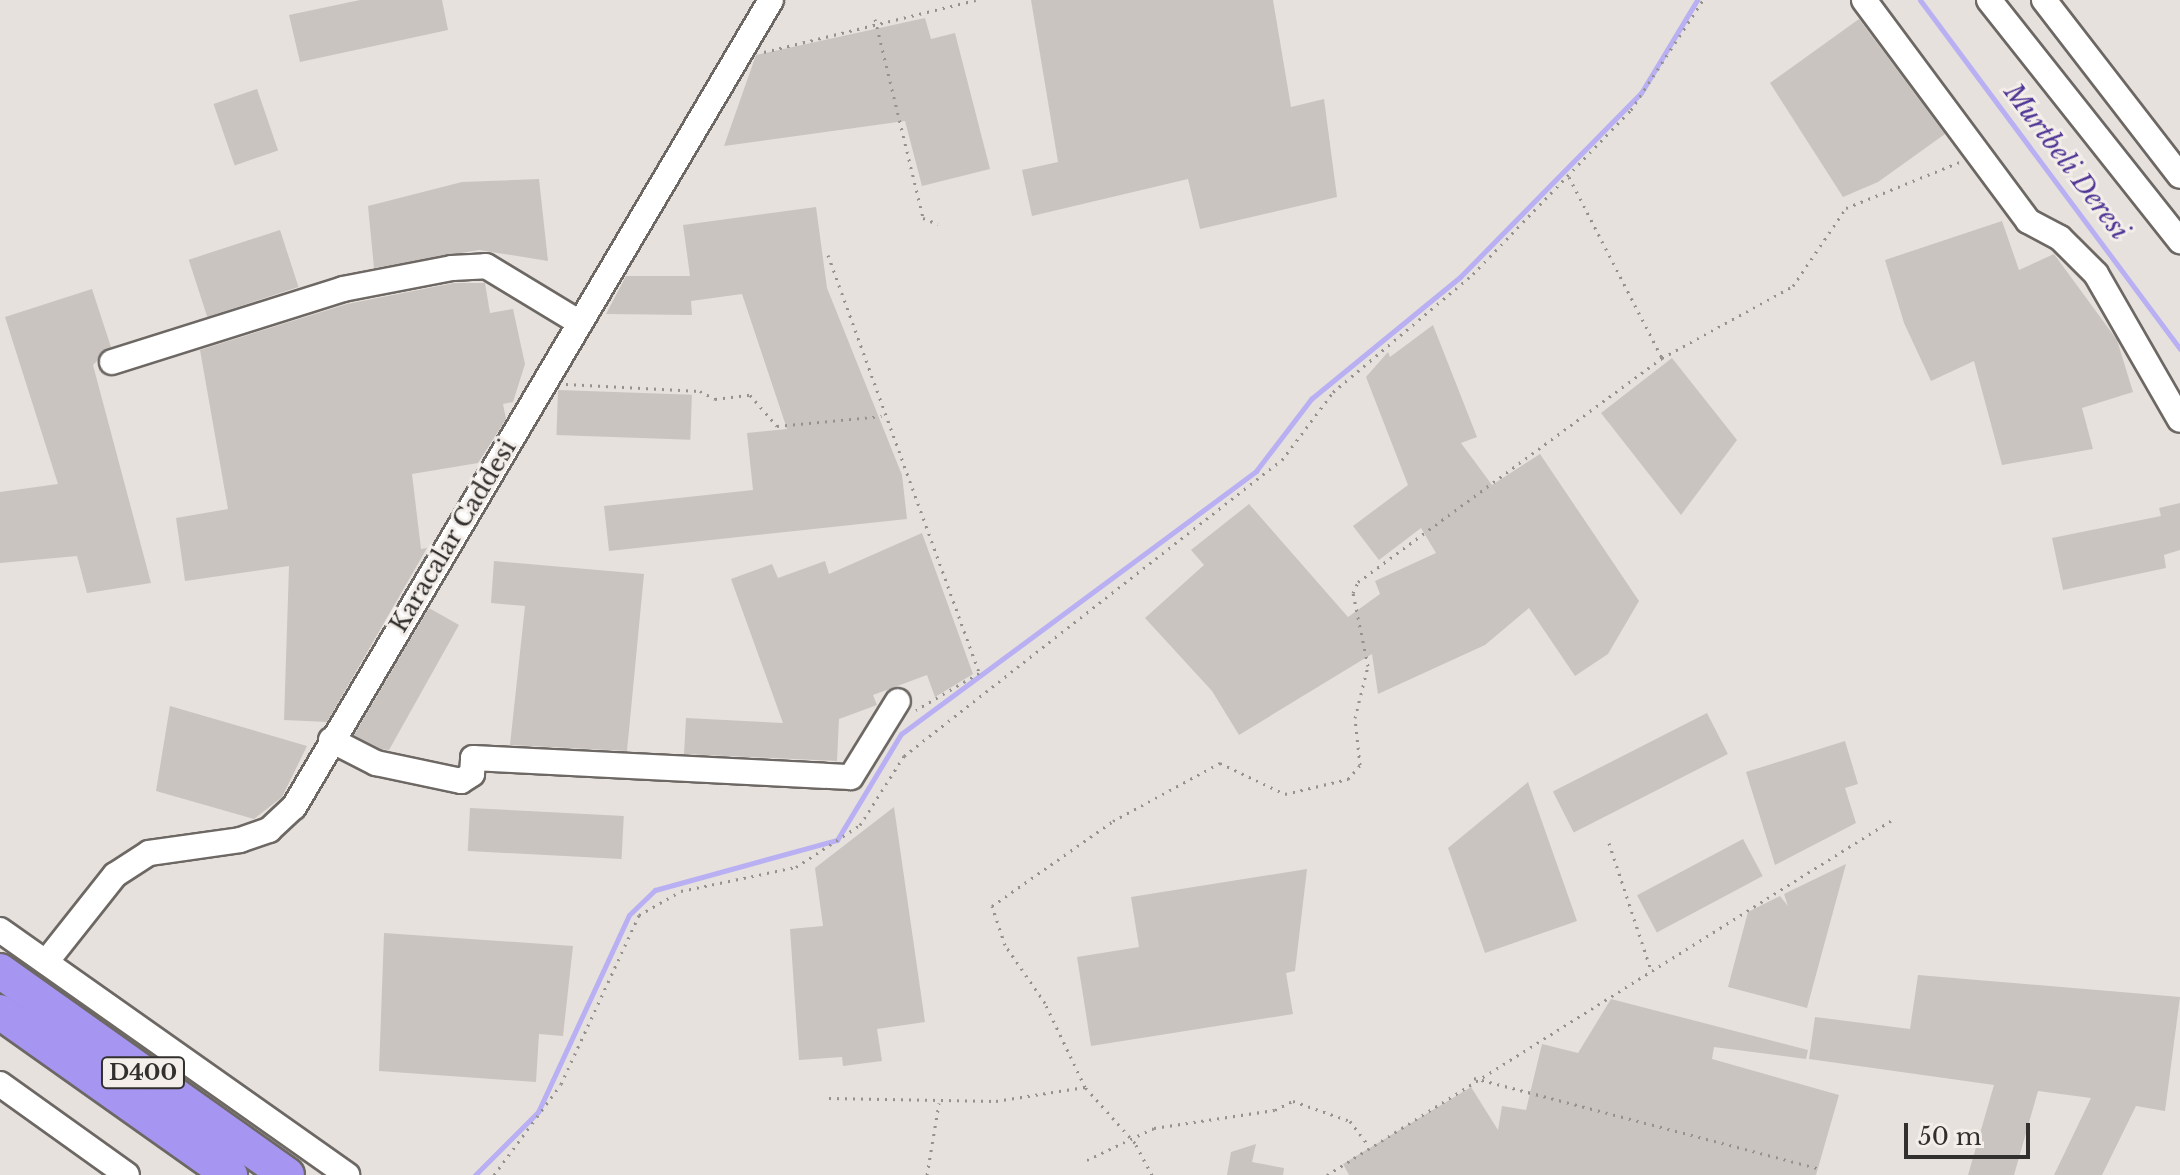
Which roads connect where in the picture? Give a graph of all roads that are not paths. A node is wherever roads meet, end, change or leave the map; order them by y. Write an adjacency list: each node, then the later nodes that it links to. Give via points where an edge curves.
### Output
1 (771, 0): 7 (street, Karacalar Caddesi)
2 (1864, 0): 9 (street, via 2028,221 2060,238 2096,274)
3 (1989, 0): 6 (street)
4 (2044, 0): 5 (street)
5 (2180, 176)
6 (2180, 241)
7 (580, 323): 8 (street, via 486,266 452,268 343,289); 11 (street, Karacalar Caddesi)
8 (112, 362)
9 (2180, 420)
10 (898, 701): 11 (street, via 851,777 473,758 472,774 461,781 376,763)
11 (331, 740): 13 (street, Karacalar Caddesi, via 294,807 269,830 149,853 115,875)
12 (0, 930): 13 (street)
13 (46, 962): 18 (street)
14 (0, 971): 21 (highway, D400)
15 (0, 1012): 20 (highway, D400)
16 (0, 1084): 17 (street)
17 (94, 1165): 19 (street)
18 (335, 1172)
19 (127, 1175)
20 (230, 1175)
21 (287, 1175)

